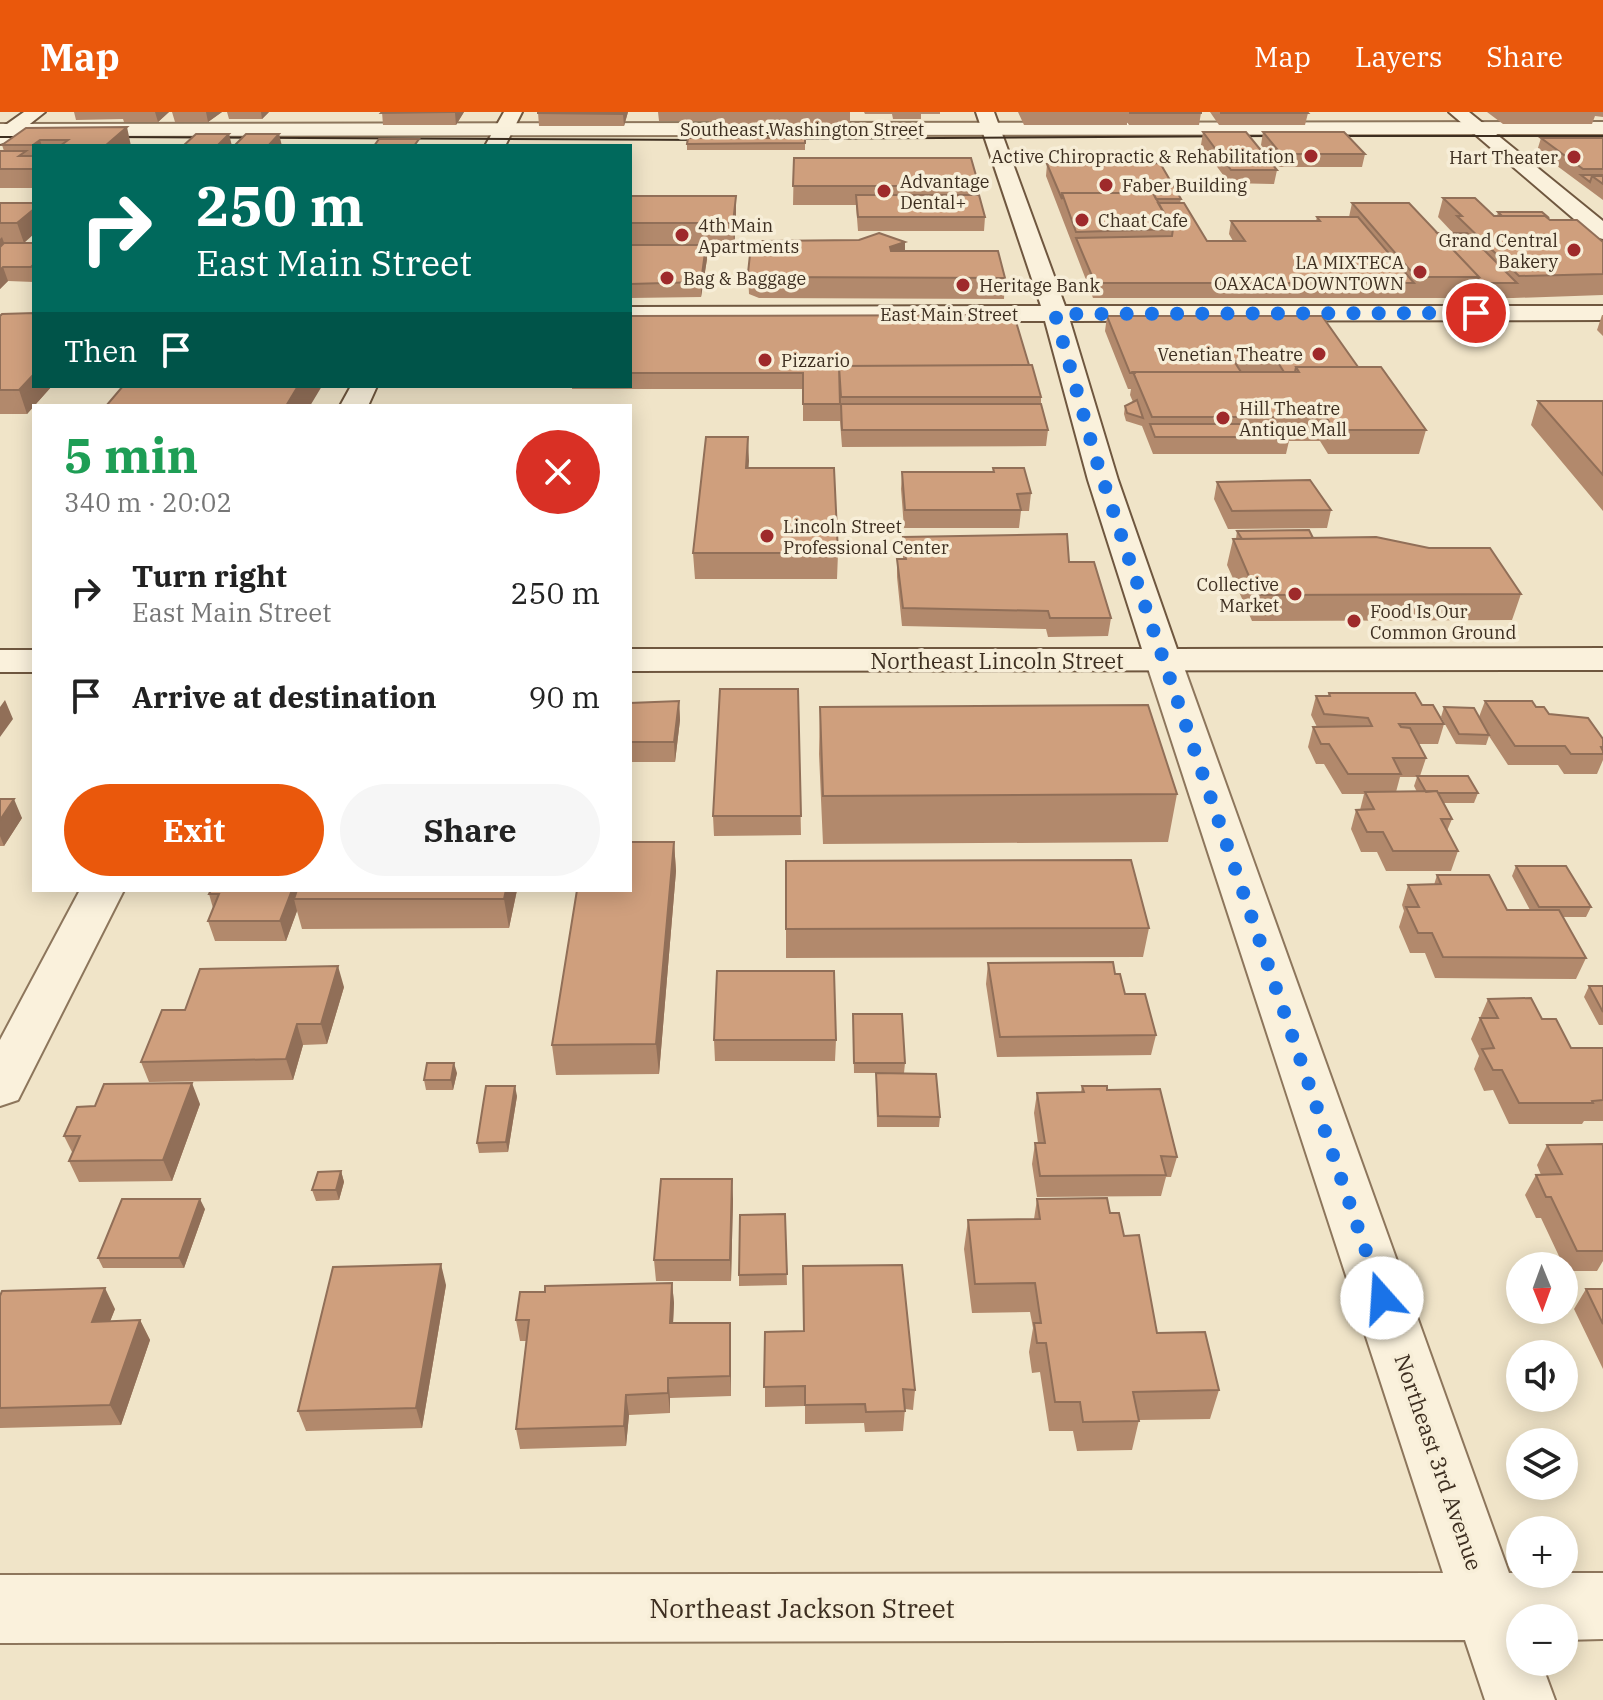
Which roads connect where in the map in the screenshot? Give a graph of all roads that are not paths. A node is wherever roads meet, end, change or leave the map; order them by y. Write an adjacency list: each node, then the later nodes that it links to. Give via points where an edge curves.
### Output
1 (36, 112): 7 (street)
2 (1458, 112): 6 (street)
3 (990, 127): 5 (street, Southeast Washington Street); 6 (street, Southeast Washington Street); 12 (street, Northeast 3rd Avenue)
4 (1603, 128): 6 (street, Southeast Washington Street)
5 (502, 132): 7 (street, Southeast Washington Street)
6 (1484, 134): 8 (street, Southeast Washington Street); 9 (street)
7 (3, 135)
8 (1603, 139)
9 (1603, 232)
10 (1603, 313): 12 (street, East Main Street)
11 (632, 314): 12 (street, East Main Street)
12 (1055, 314): 13 (street, Northeast 3rd Avenue, via 1099,469)
13 (1163, 659): 14 (street, Northeast Lincoln Street); 15 (street, Northeast Lincoln Street); 20 (street, Northeast 3rd Avenue)
14 (1603, 659)
15 (632, 660)
16 (0, 661): 17 (street)
17 (32, 661)
18 (101, 892): 19 (street)
19 (0, 1087)
20 (1488, 1606): 21 (street, Northeast Jackson Street); 22 (street, Northeast Jackson Street); 23 (street, Northeast 3rd Avenue)
21 (1603, 1606)
22 (0, 1609)
23 (1520, 1700)

